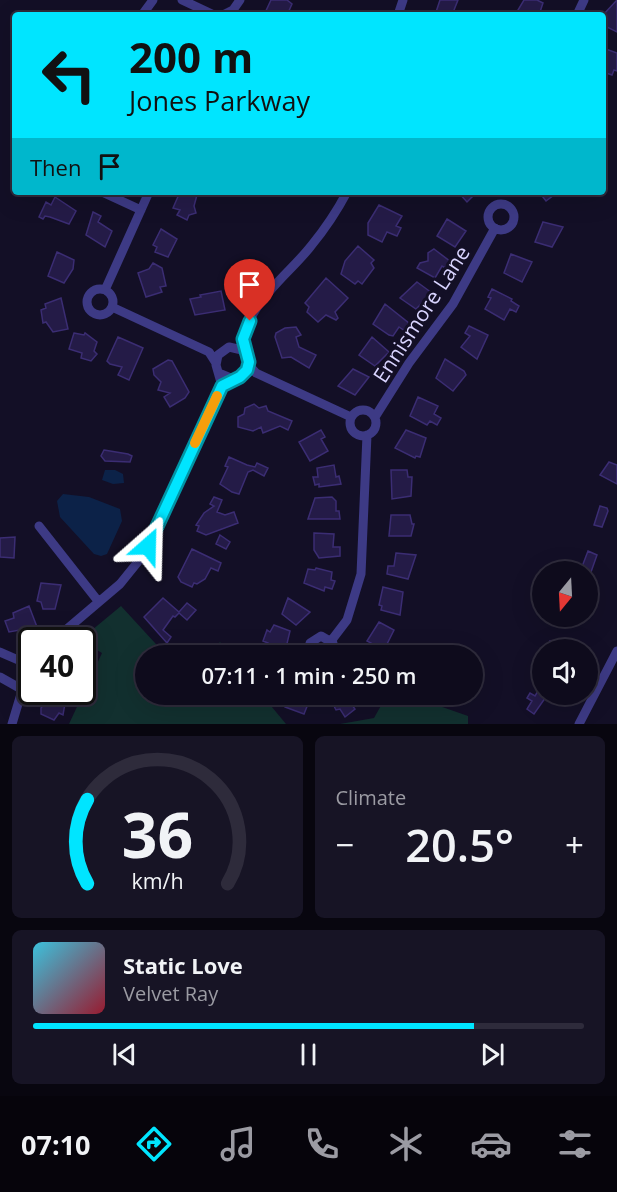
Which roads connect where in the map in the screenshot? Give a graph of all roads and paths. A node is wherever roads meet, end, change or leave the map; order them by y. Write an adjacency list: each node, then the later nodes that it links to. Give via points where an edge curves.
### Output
1 (182, 0): 2 (street)
2 (208, 12)
3 (108, 195): 6 (street)
4 (148, 195): 6 (street)
5 (346, 195): 10 (street, via 311,247 262,300)
6 (141, 210): 8 (street)
7 (495, 228): 23 (street, Ennismore Lane, via 453,304)
8 (105, 290): 9 (street, via 111,295); 9 (street, via 89,293 87,306 92,313 101,315)
9 (112, 307): 13 (street)
10 (243, 339): 11 (street); 14 (street)
11 (234, 347): 12 (street); 14 (street)
12 (222, 351): 13 (street); 15 (street)
13 (209, 352): 15 (street)
14 (244, 352): 16 (street)
15 (216, 363): 19 (street)
16 (249, 365): 17 (street); 18 (street)
17 (256, 373): 18 (street); 22 (street)
18 (244, 374): 20 (street)
19 (221, 375): 20 (street); 21 (street)
20 (232, 379): 21 (street)
21 (222, 386): 26 (street, via 148,546 127,578)
22 (351, 417): 23 (street, via 363,410); 24 (street, via 354,432)
23 (375, 417): 24 (street, via 375,429)
24 (368, 435): 28 (street, via 361,574 349,614)
25 (39, 526): 26 (street)
26 (98, 601): 27 (street)
27 (69, 627)
28 (331, 641): 29 (street, via 321,636); 30 (street)
29 (309, 645)
30 (333, 645)
31 (617, 651): 38 (street)
32 (0, 652): 33 (street)
33 (18, 660)
34 (0, 677): 35 (street)
35 (18, 687)
36 (18, 705): 37 (street)
37 (12, 724)
38 (579, 724)

